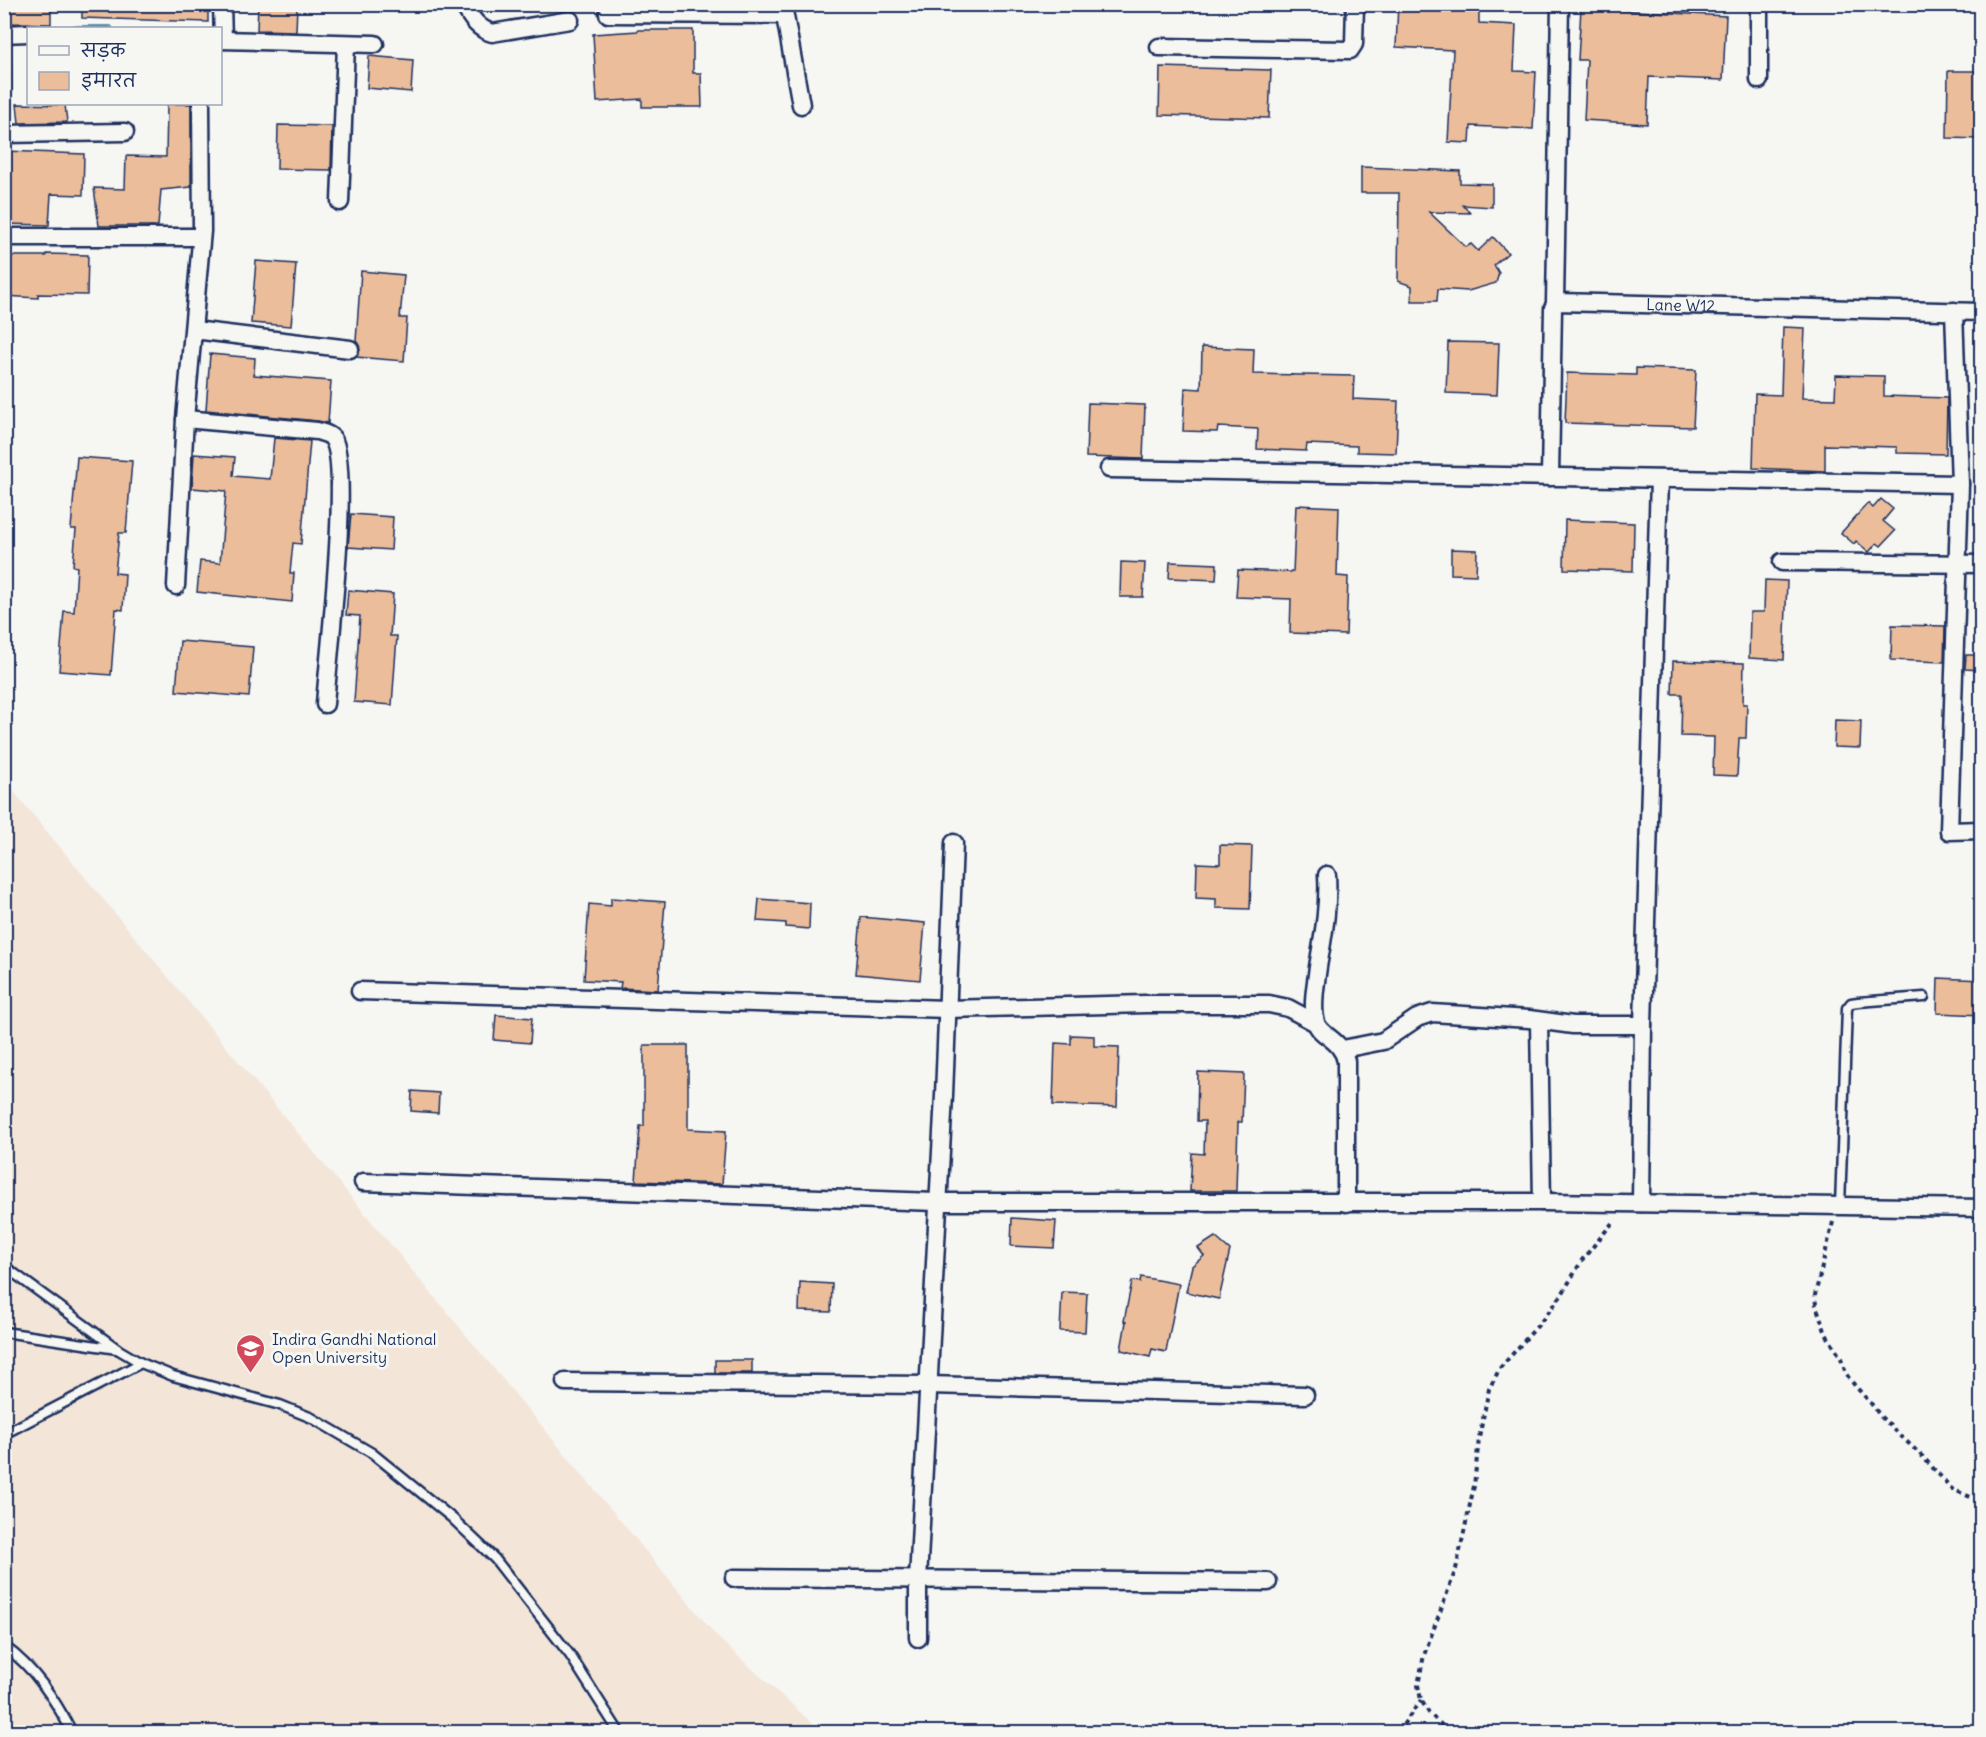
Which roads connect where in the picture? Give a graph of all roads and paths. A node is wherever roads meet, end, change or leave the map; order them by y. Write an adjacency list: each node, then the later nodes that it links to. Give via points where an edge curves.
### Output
1 (222, 4): 11 (street)
2 (464, 4): 8 (street, via 482,30 492,33)
3 (1355, 4): 14 (street, via 1354,45 1350,50)
4 (1560, 4): 23 (street)
5 (1759, 4): 15 (street)
6 (783, 10): 7 (street); 17 (street)
7 (608, 14)
8 (570, 20)
9 (27, 33): 10 (street)
10 (4, 34)
11 (222, 40): 12 (street)
12 (346, 44): 13 (street); 20 (street)
13 (375, 44)
14 (1160, 47)
15 (1759, 80)
16 (201, 105): 22 (street)
17 (801, 105)
18 (124, 132): 19 (street)
19 (4, 135)
20 (340, 202)
21 (4, 237): 22 (street)
22 (201, 237): 26 (street)
23 (1555, 303): 24 (street, Lane W12); 30 (street)
24 (1954, 311): 25 (street, Lane W12); 32 (street)
25 (1982, 312)
26 (194, 330): 27 (street); 28 (street)
27 (350, 349)
28 (185, 419): 36 (street); 37 (street, via 317,430 333,439 339,463 338,532)
29 (1109, 469): 30 (street)
30 (1550, 477): 31 (street)
31 (1659, 479): 32 (street); 46 (street)
32 (1960, 483): 34 (street)
33 (1782, 562): 34 (street)
34 (1957, 563): 35 (street); 38 (street, via 1949,831)
35 (1982, 564)
36 (176, 586)
37 (325, 704)
38 (1982, 830)
39 (954, 843): 43 (street)
40 (1327, 875): 45 (street, via 1328,900 1314,1003)
41 (360, 991): 43 (street)
42 (1924, 997): 53 (lane, via 1851,1003 1847,1008)
43 (947, 1009): 45 (street, via 1269,1004 1288,1008); 49 (street)
44 (1539, 1021): 46 (street); 47 (street, via 1432,1013 1417,1018 1383,1041); 50 (street)
45 (1316, 1023): 47 (street)
46 (1642, 1025): 52 (street)
47 (1342, 1049): 51 (street, via 1347,1068)
48 (363, 1182): 49 (street)
49 (936, 1202): 51 (street); 60 (street)
50 (1542, 1202): 51 (street); 52 (street)
51 (1346, 1203)
52 (1634, 1203): 53 (street); 69 (path, via 1582,1260 1561,1296 1500,1368 1489,1389 1466,1526 1456,1569 1424,1655 1418,1685)
53 (1840, 1207): 54 (street); 63 (path, via 1815,1295 1826,1334 1846,1374 1881,1417 1952,1489)
54 (1982, 1208)
55 (4, 1266): 57 (lane)
56 (4, 1332): 57 (lane)
57 (119, 1350): 58 (lane)
58 (141, 1363): 62 (lane); 71 (lane, via 312,1418 372,1453 453,1518 495,1559 570,1655)
59 (565, 1382): 60 (street)
60 (928, 1385): 61 (street); 65 (street)
61 (1305, 1395)
62 (4, 1434)
63 (1982, 1502)
64 (734, 1578): 65 (street)
65 (918, 1580): 66 (street); 67 (street)
66 (1268, 1582)
67 (918, 1638)
68 (4, 1646): 70 (lane, via 42,1683)
69 (1421, 1700): 72 (path); 73 (path)
70 (72, 1732)
71 (619, 1732)
72 (1398, 1732)
73 (1449, 1732)

